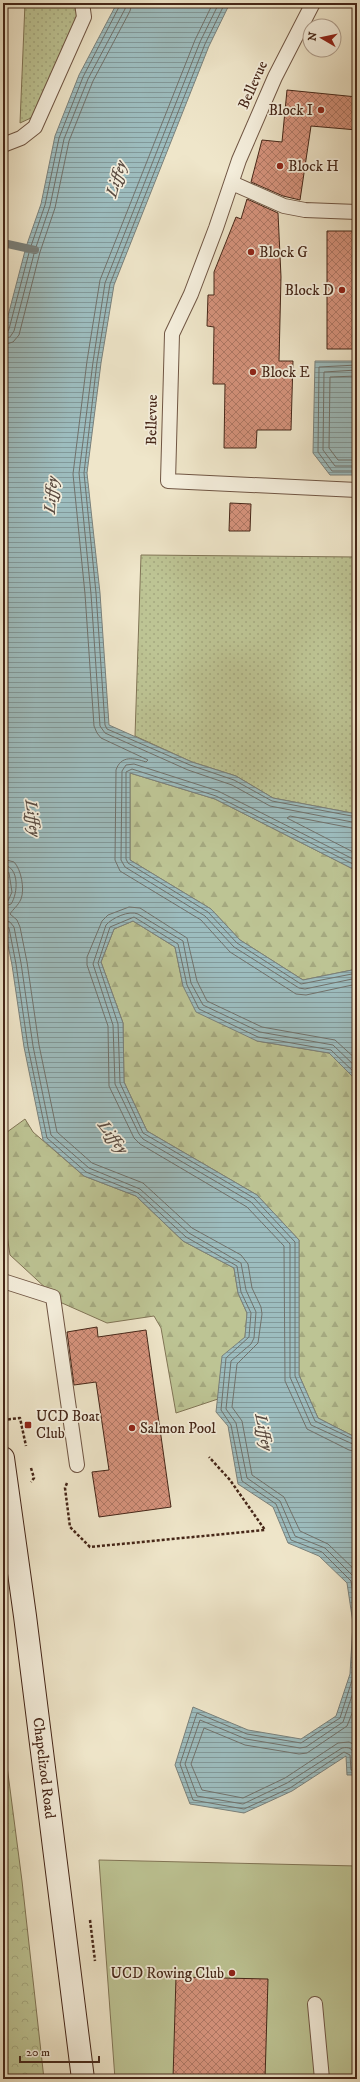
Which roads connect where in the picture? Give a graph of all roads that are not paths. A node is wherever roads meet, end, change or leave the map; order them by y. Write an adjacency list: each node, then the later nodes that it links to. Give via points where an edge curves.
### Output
1 (82, 3): 3 (lane, via 84,17 35,127 21,138)
2 (313, 3): 4 (lane, Bellevue, via 275,77 239,160)
3 (3, 145)
4 (232, 183): 5 (lane, via 284,206 305,210); 6 (lane, Bellevue, via 191,294 172,334 168,481)
5 (357, 212)
6 (357, 490)
7 (3, 1281): 9 (lane, via 53,1297)
8 (3, 1458): 11 (main road, Chapelizod Road)
9 (77, 1465)
10 (315, 2004): 12 (lane)
11 (83, 2079)
12 (322, 2079)

